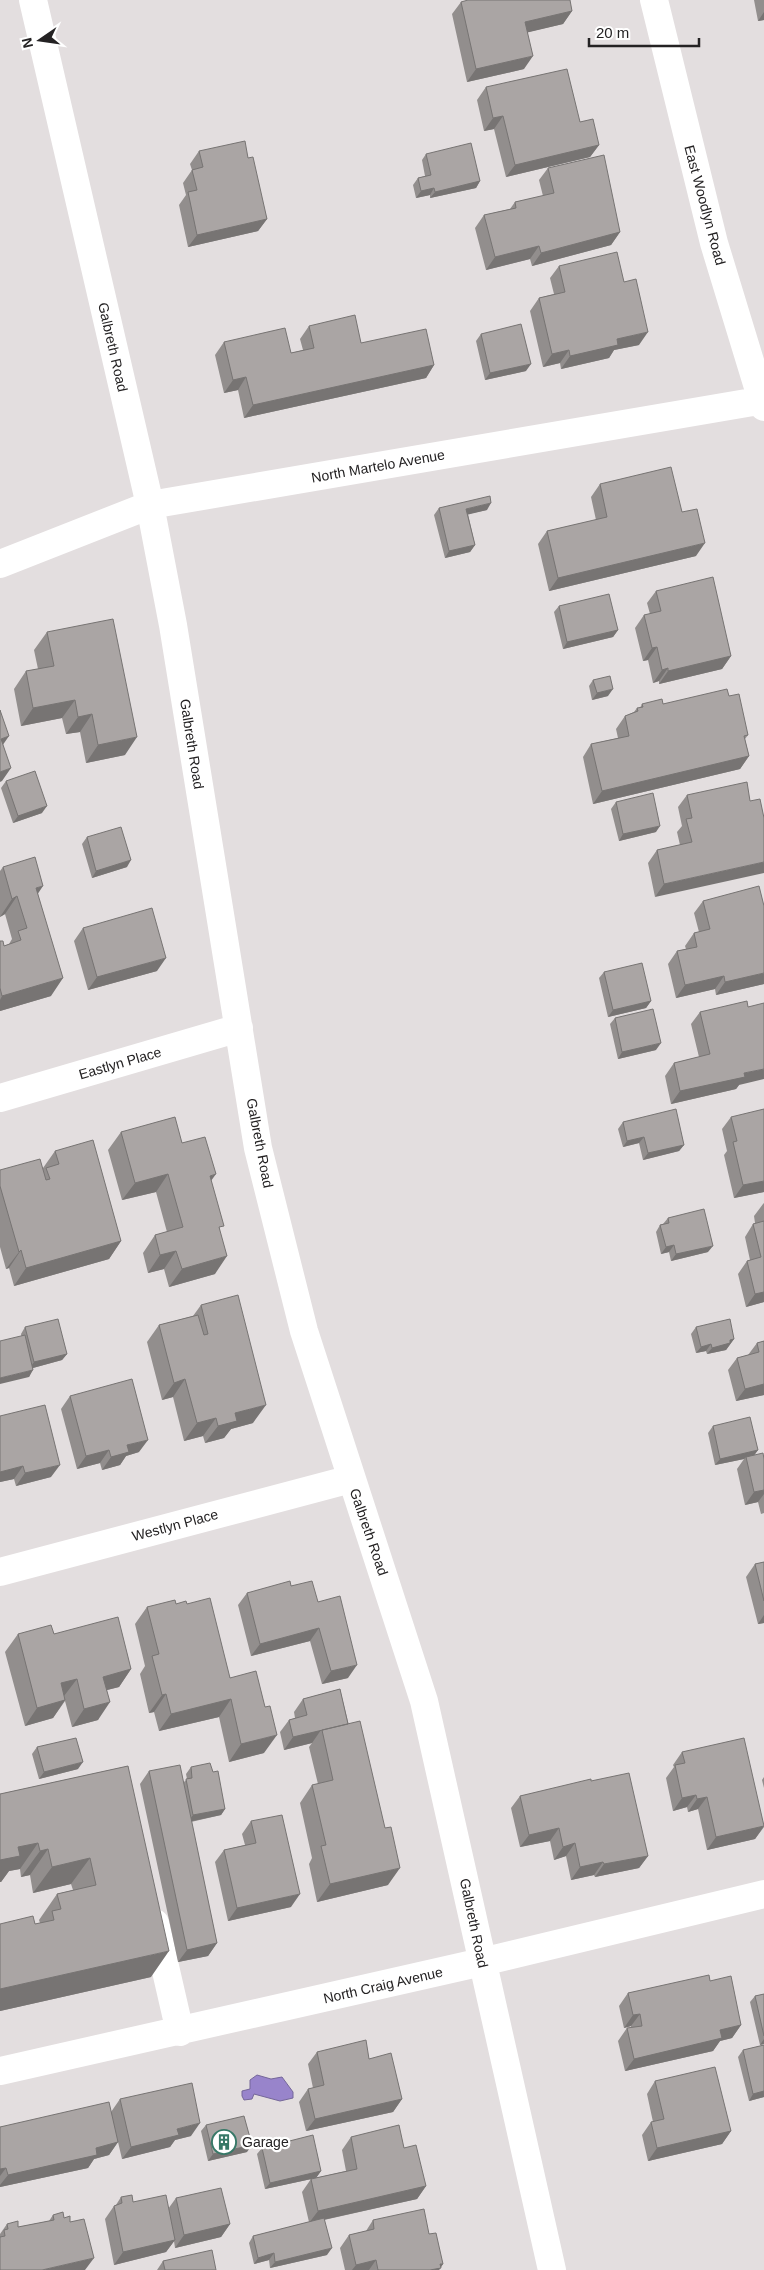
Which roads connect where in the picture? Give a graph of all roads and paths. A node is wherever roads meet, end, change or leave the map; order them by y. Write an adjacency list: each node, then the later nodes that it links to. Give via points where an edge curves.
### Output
1 (34, 0): 4 (street, Galbreth Road)
2 (654, 0): 3 (street, East Woodlyn Road, via 714,243)
3 (763, 402): 4 (street, North Martelo Avenue)
4 (150, 505): 5 (street, North Martelo Avenue); 6 (street, Galbreth Road, via 173,625)
5 (0, 564)
6 (239, 1028): 7 (street, Eastlyn Place); 8 (street, Galbreth Road, via 258,1148 304,1331)
7 (0, 1098)
8 (351, 1479): 9 (street, Westlyn Place); 12 (street, Galbreth Road, via 424,1701)
9 (0, 1572)
10 (764, 1894): 12 (street, North Craig Avenue)
11 (150, 1901): 13 (street)
12 (482, 1962): 13 (street, North Craig Avenue); 15 (street, Galbreth Road)
13 (180, 2032): 14 (street, North Craig Avenue)
14 (0, 2071)
15 (552, 2270)

